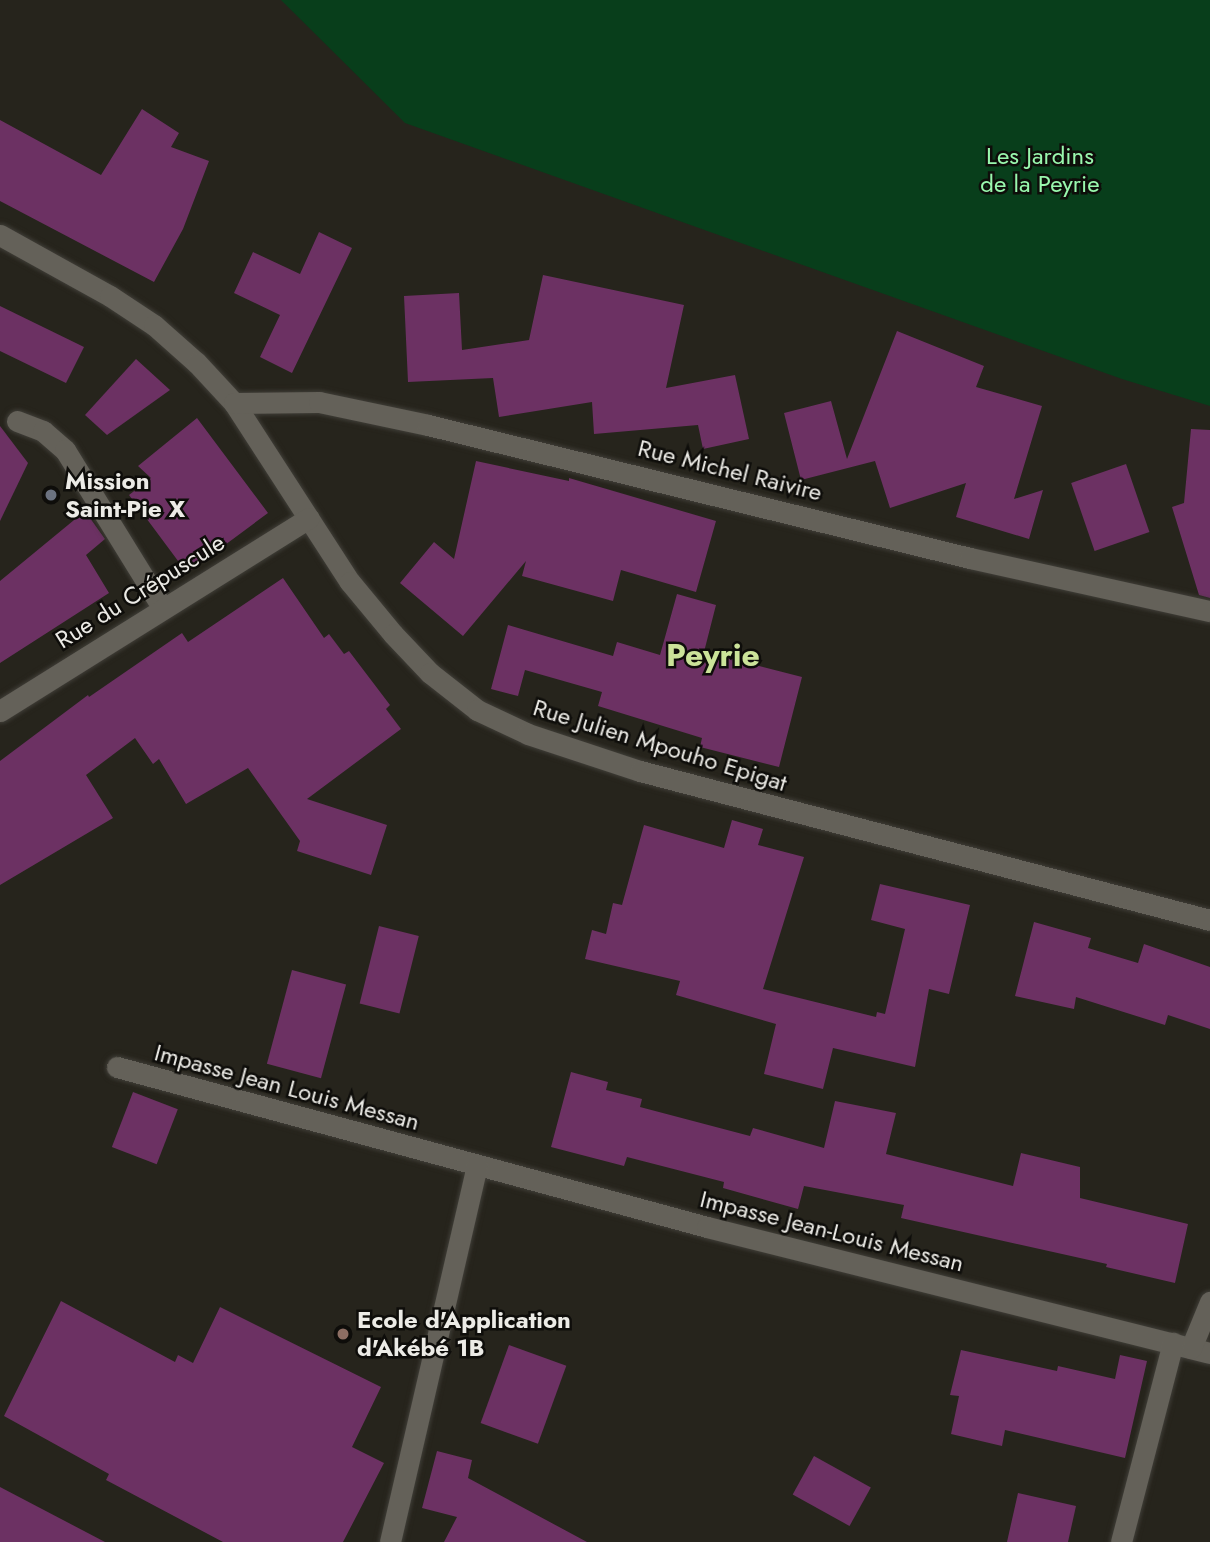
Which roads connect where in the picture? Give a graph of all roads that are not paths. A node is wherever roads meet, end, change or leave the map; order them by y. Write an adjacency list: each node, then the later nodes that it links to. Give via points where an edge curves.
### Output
1 (0, 235): 2 (street, Rue Julien Mpouho Epigat, via 154,325)
2 (234, 403): 4 (street, Rue Julien Mpouho Epigat); 6 (street, Rue Michel Raivire, via 319,402 428,425 970,558)
3 (17, 421): 5 (street, via 43,431 65,450)
4 (309, 518): 5 (street, Rue du Crépuscule); 8 (street, Rue Julien Mpouho Epigat, via 350,582 430,673 477,710 528,734 640,771)
5 (162, 607): 7 (street, Rue du Crépuscule)
6 (1210, 611)
7 (0, 711)
8 (1210, 920)
9 (117, 1067): 10 (street, Impasse Jean Louis Messan)
10 (443, 1157): 11 (street, Impasse Jean-Louis Messan)
11 (478, 1166): 13 (street, Impasse Jean-Louis Messan); 14 (street)
12 (1210, 1302): 13 (street)
13 (1191, 1348): 15 (street)
14 (390, 1542)
15 (1121, 1542)

